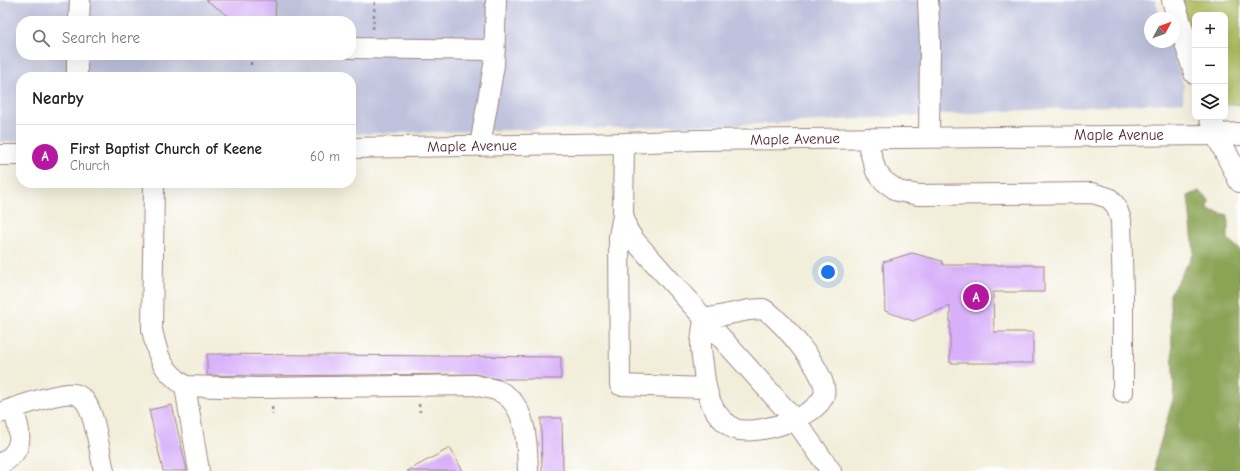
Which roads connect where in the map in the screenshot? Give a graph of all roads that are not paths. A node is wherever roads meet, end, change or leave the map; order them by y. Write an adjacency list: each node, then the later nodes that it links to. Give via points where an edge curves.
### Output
1 (80, 0): 5 (street)
2 (496, 0): 7 (street)
3 (928, 0): 13 (street)
4 (1173, 0): 9 (main road)
5 (79, 16)
6 (356, 48): 7 (street)
7 (495, 50): 16 (street)
8 (78, 60): 10 (street)
9 (1192, 63)
10 (77, 72)
11 (1214, 126): 12 (main road, Maple Avenue); 13 (street, Maple Avenue); 20 (main road)
12 (1240, 134)
13 (929, 137): 14 (street, Maple Avenue)
14 (866, 138): 15 (street, Maple Avenue); 26 (street, via 876,171 884,181 898,191 918,195 1092,193 1109,198 1116,206 1121,220)
15 (624, 143): 16 (street, Maple Avenue); 22 (street)
16 (480, 146): 17 (street, Maple Avenue)
17 (356, 148)
18 (0, 155): 19 (street)
19 (16, 155)
20 (1240, 181)
21 (154, 188): 24 (street, via 152,330 156,350 164,368)
22 (623, 214): 23 (street, via 627,229 634,240); 25 (street, via 619,236 620,386)
23 (704, 319): 25 (street, via 701,347); 28 (street); 28 (street, via 763,309 773,315 805,352 824,382 824,395 817,407)
24 (185, 386): 31 (street); 32 (street, via 258,388 475,385 496,390 515,403 527,448)
25 (706, 388): 28 (street, via 713,407 724,422 735,429 764,428)
26 (1123, 392)
27 (6, 410): 29 (street, via 20,430 19,444 16,452); 30 (street, via 64,394 75,394 84,400 90,410)
28 (795, 420): 33 (street)
29 (0, 464)
30 (104, 471)
31 (199, 471)
32 (528, 471)
33 (831, 471)

